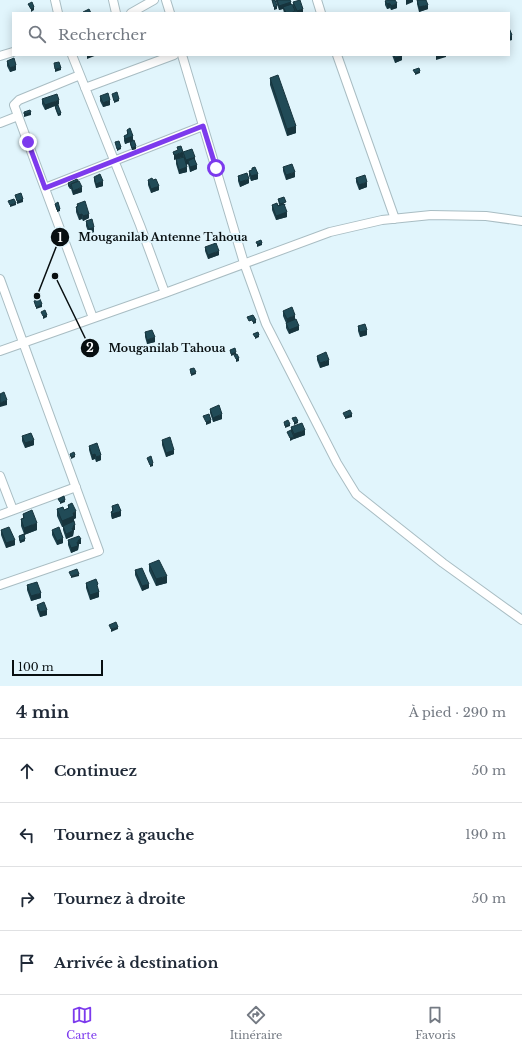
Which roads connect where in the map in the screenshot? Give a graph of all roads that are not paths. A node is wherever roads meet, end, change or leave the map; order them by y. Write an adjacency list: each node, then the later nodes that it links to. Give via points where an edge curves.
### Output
1 (55, 0): 6 (street)
2 (113, 0): 7 (street)
3 (154, 0): 8 (street)
4 (166, 0): 9 (street)
5 (317, 0): 10 (street)
6 (58, 12)
7 (116, 12)
8 (133, 12)
9 (170, 12)
10 (321, 12)
11 (12, 52): 12 (street)
12 (0, 56)
13 (72, 56): 17 (street)
14 (171, 56): 18 (street)
15 (182, 56): 21 (street)
16 (336, 56): 24 (street)
17 (80, 75): 18 (street); 19 (street, via 19,100 14,105)
18 (85, 88): 22 (street)
19 (18, 116): 20 (street); 23 (street)
20 (0, 123)
21 (203, 126): 22 (street); 26 (street)
22 (115, 161): 23 (street); 28 (street)
23 (45, 188): 29 (street)
24 (395, 219): 25 (street, via 431,215 486,216); 26 (street, via 330,232)
25 (522, 221)
26 (244, 263): 28 (street); 37 (street, via 266,324 356,494)
27 (0, 279): 30 (street)
28 (165, 293): 29 (street)
29 (92, 318): 30 (street)
30 (23, 343): 31 (street); 33 (street)
31 (0, 351)
32 (0, 476): 34 (street)
33 (76, 487): 34 (street); 36 (street, via 99,551)
34 (13, 510): 35 (street)
35 (0, 515)
36 (0, 585)
37 (522, 620)

